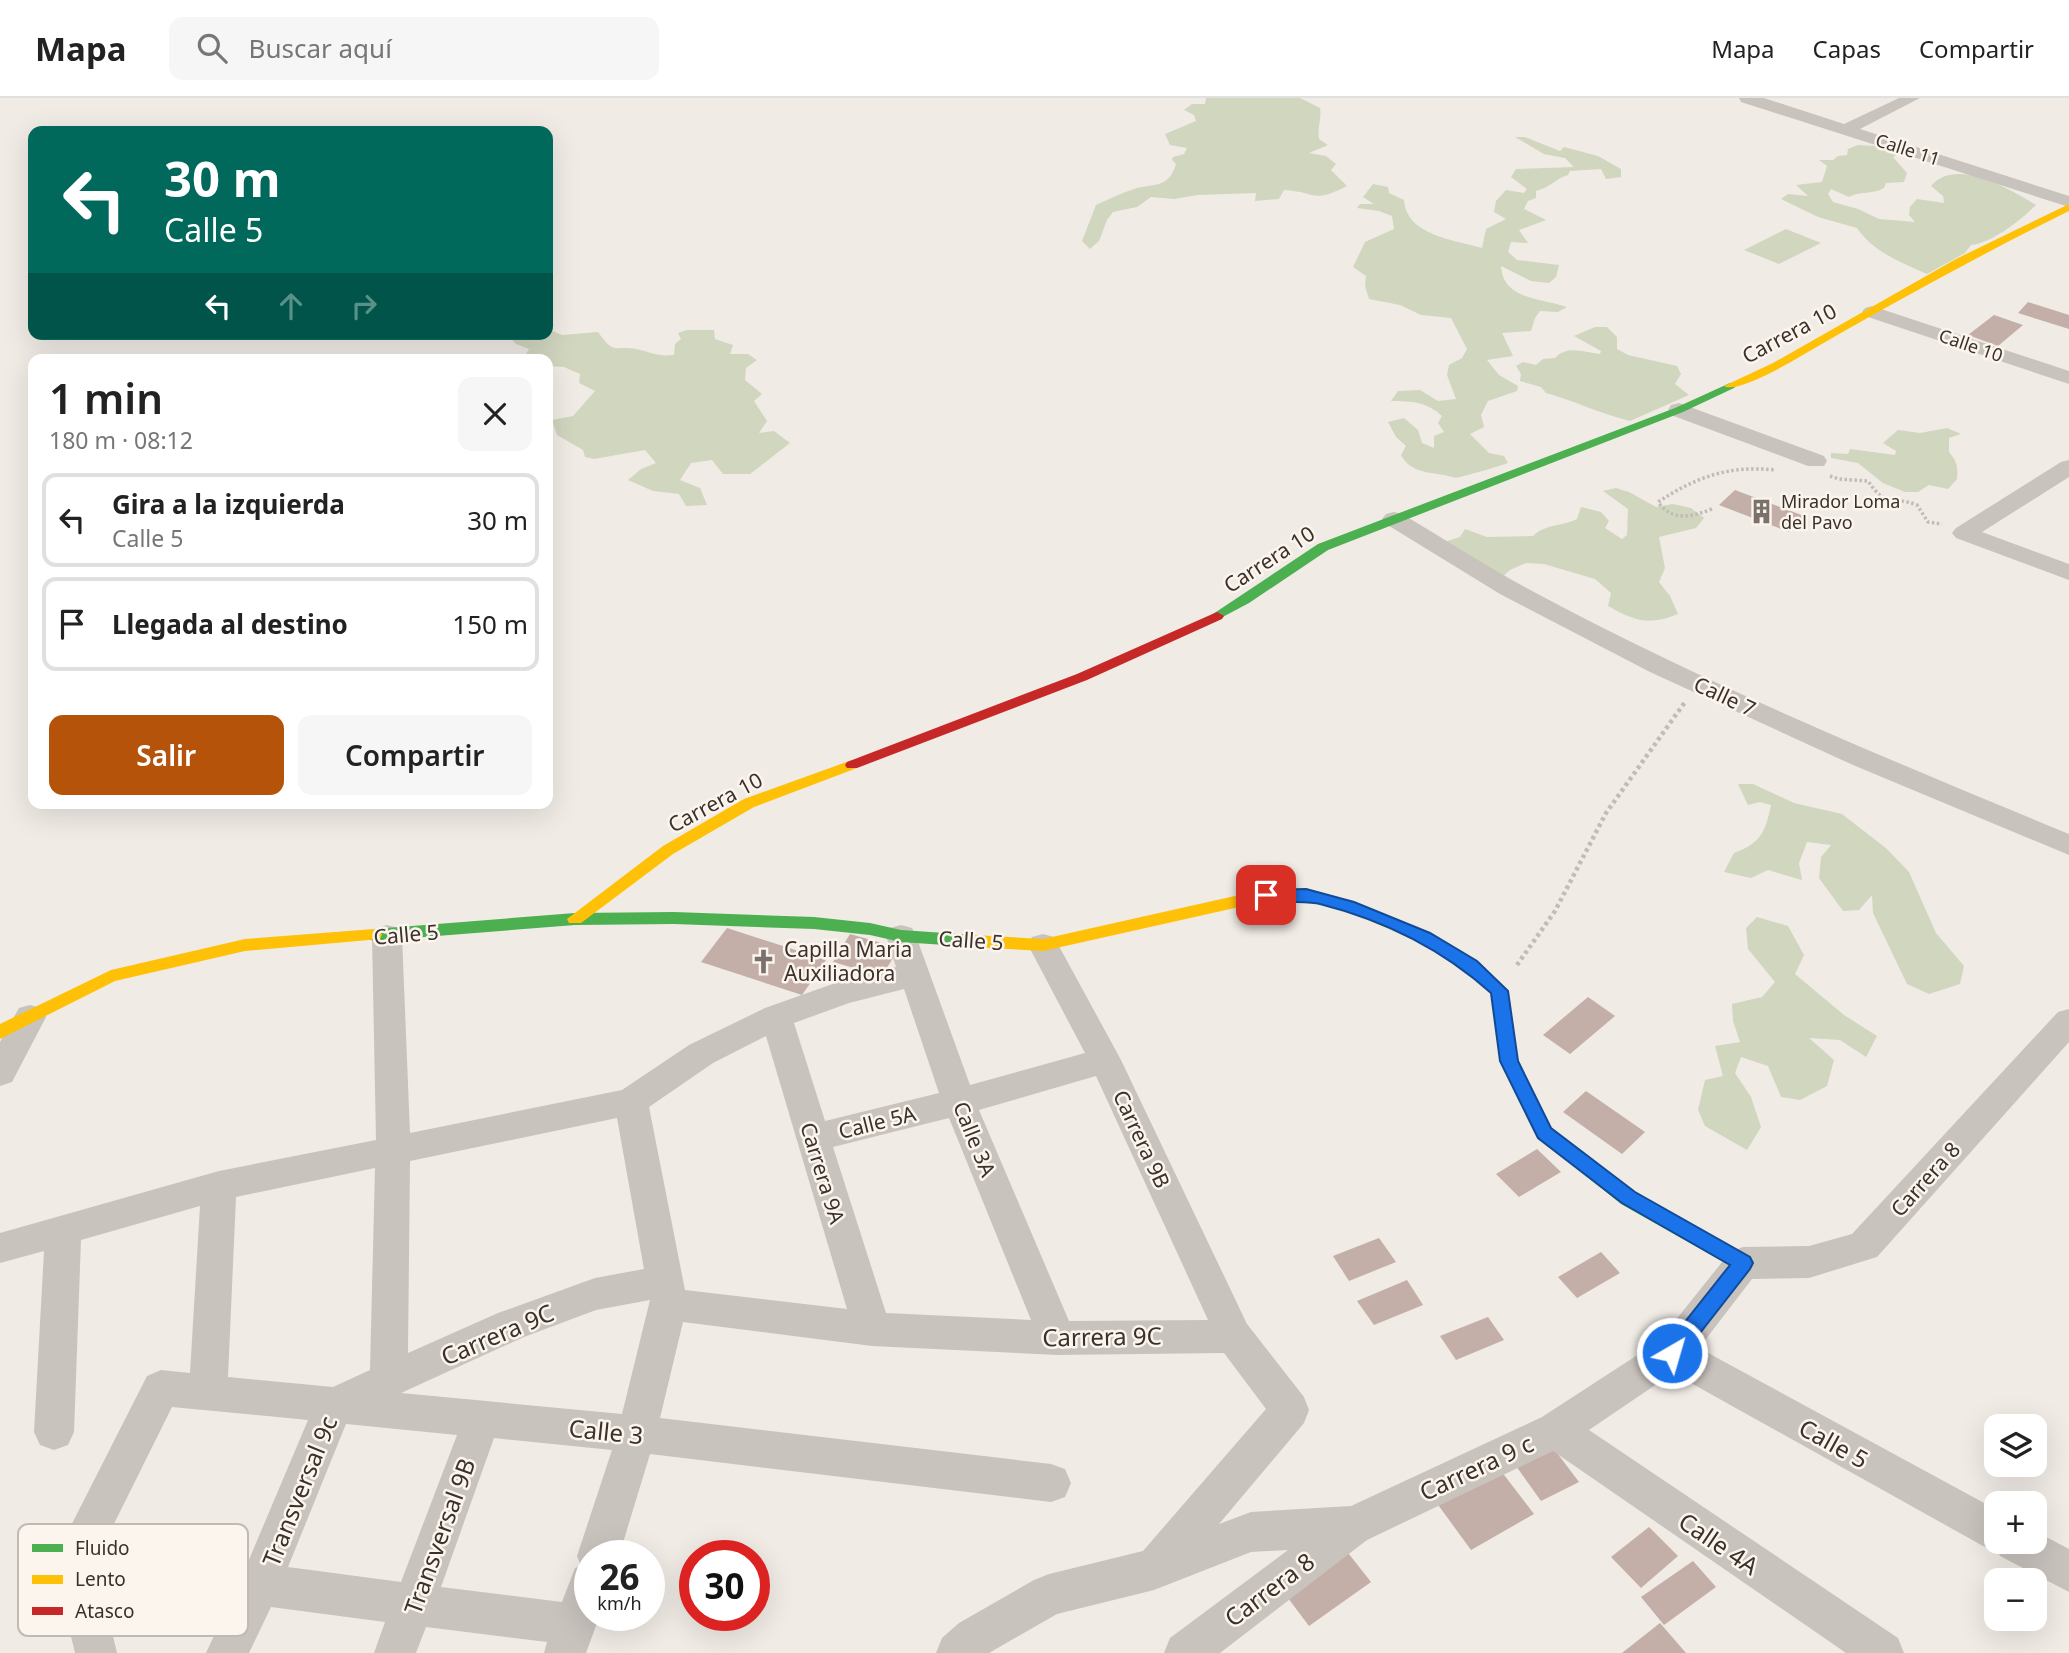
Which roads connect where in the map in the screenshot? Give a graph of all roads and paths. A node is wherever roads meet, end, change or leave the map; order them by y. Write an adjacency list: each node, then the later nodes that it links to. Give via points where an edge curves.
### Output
1 (1747, 98): 3 (street, Calle 11)
2 (1912, 98): 3 (street)
3 (1846, 129): 4 (street, Calle 11)
4 (2069, 202)
5 (2069, 207): 6 (street, Carrera 10, via 1960,261)
6 (1872, 312): 7 (street, Calle 10); 8 (street, Carrera 10, via 1777,365)
7 (2069, 378)
8 (1679, 410): 9 (street); 12 (street, Carrera 10)
9 (1816, 461): 11 (path, via 1805,472 1792,473 1728,467 1706,474 1658,502 1669,515 1679,518); 13 (path, via 1836,480 1868,481 1878,496 1917,505 1927,522)
10 (2069, 467): 13 (street)
11 (1712, 509)
12 (1394, 519): 15 (street, Calle 7, via 1526,598); 17 (street, Carrera 10, via 1323,547 1244,603 1152,648 1009,707 749,803 668,850)
13 (1964, 533): 14 (street)
14 (2069, 573)
15 (1698, 684): 16 (street, Calle 7, via 1842,751); 22 (path, via 1606,813 1555,911)
16 (2069, 845)
17 (575, 919): 18 (street, Calle 5); 19 (street, Calle 5, via 814,923)
18 (387, 936): 23 (street, Calle 5, via 245,945 191,957 111,976); 32 (street)
19 (901, 936): 20 (street, Calle 5); 21 (street, Calle 3A)
20 (1043, 945): 22 (street, Calle 5, via 1266,895 1306,894 1424,937 1471,966); 27 (street, Carrera 9B)
21 (914, 975): 24 (street, via 844,992); 30 (street, Calle 3A)
22 (1499, 991): 36 (street, via 1509,1061 1545,1133 1628,1198)
23 (30, 1017): 26 (street, Calle 5); 28 (street)
24 (776, 1017): 29 (street, via 701,1054); 31 (street, Carrera 9A)
25 (2069, 1021): 36 (street, Carrera 8, via 1864,1246 1809,1262)
26 (0, 1032)
27 (1105, 1060): 30 (street, Calle 5A); 39 (street, Carrera 9B)
28 (0, 1073)
29 (631, 1102): 32 (street); 37 (street)
30 (959, 1102): 31 (street, Calle 5A); 40 (street, Calle 3A)
31 (812, 1138): 38 (street, Carrera 9A)
32 (393, 1152): 33 (street); 42 (street)
33 (219, 1186): 34 (street); 43 (street)
34 (62, 1231): 35 (street); 47 (street)
35 (0, 1248)
36 (1743, 1263): 41 (street, Carrera 9 c)
37 (668, 1292): 38 (street, Carrera 9C); 42 (street, Carrera 9C, via 595,1294 511,1325); 48 (street)
38 (872, 1329): 40 (street, Carrera 9C)
39 (1234, 1336): 40 (street, Carrera 9C); 55 (street, via 1290,1410)
40 (1057, 1339)
41 (1672, 1353): 46 (street, Carrera 9 c); 51 (street, Calle 5)
42 (389, 1380): 44 (street, Carrera 9C)
43 (208, 1392): 44 (street, Calle 3); 50 (street, Calle 3, via 161,1388)
44 (334, 1405): 45 (street, Calle 3); 58 (street, Transversal 9c)
45 (482, 1419): 48 (street, Calle 3); 59 (street, Transversal 9B)
46 (1556, 1430): 52 (street, Carrera 9 c); 67 (street, Calle 4A)
47 (54, 1432)
48 (637, 1434): 49 (street, Calle 3); 53 (street)
49 (1051, 1483)
50 (93, 1524)
51 (1984, 1525)
52 (1353, 1526): 55 (street, Carrera 9 c, via 1251,1531); 66 (street, Carrera 8)
53 (603, 1540)
54 (2037, 1554): 56 (street)
55 (1154, 1569): 65 (street, Carrera 9 c, via 1049,1595 974,1638)
56 (2069, 1571)
57 (248, 1583): 58 (street)
58 (260, 1584): 59 (street); 60 (street, Transversal 9c)
59 (415, 1604): 62 (street); 64 (street, Transversal 9B)
60 (248, 1609)
61 (235, 1636): 63 (street, Transversal 9c)
62 (571, 1639)
63 (227, 1653)
64 (394, 1653)
65 (957, 1653)
66 (1185, 1653)
67 (1882, 1653)

